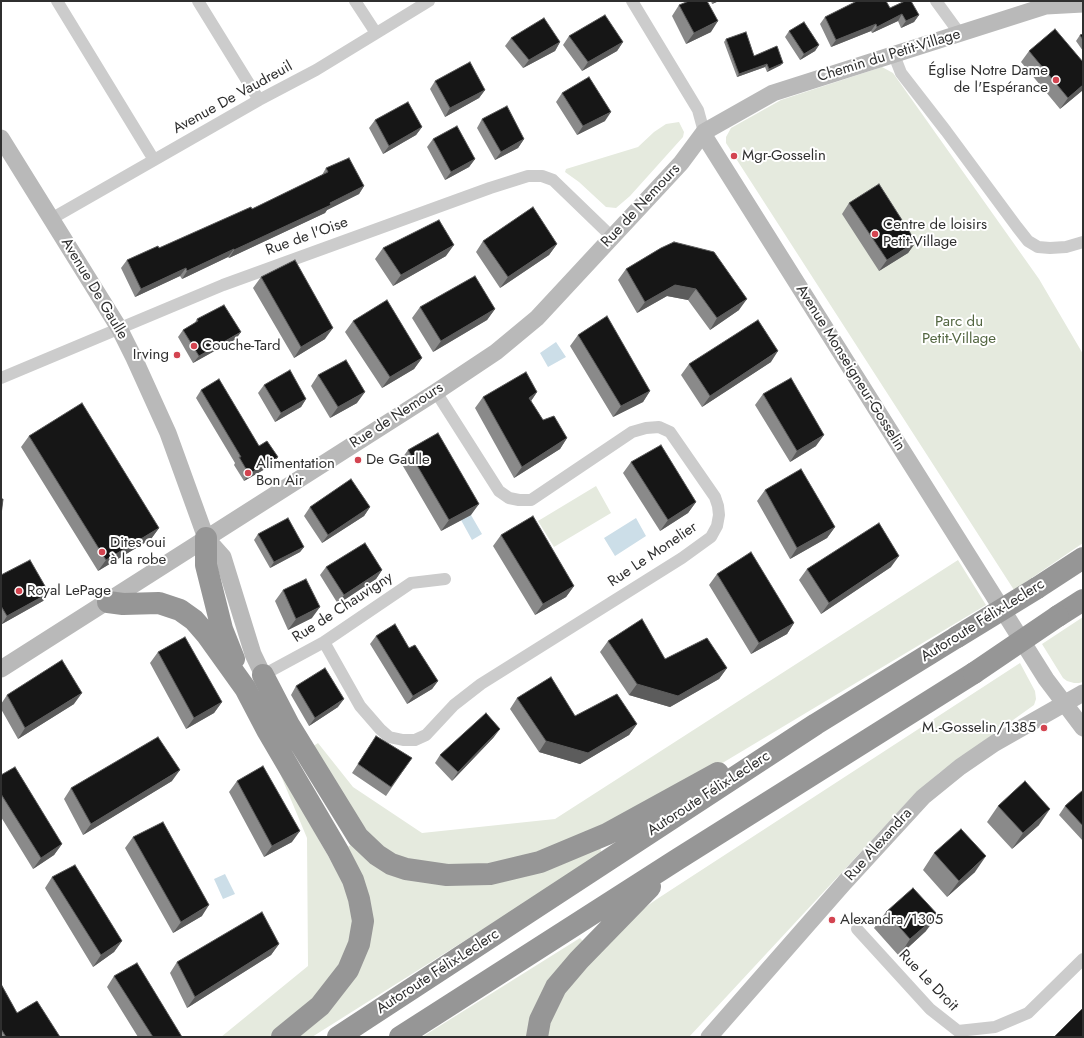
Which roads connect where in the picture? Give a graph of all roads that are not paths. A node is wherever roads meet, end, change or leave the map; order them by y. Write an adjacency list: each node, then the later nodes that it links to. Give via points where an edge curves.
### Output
1 (57, 1): 15 (street)
2 (198, 1): 12 (street)
3 (356, 1): 9 (street)
4 (429, 1): 9 (street, Avenue De Vaudreuil)
5 (936, 1): 10 (street)
6 (635, 2): 13 (street, Avenue Monseigneur-Gosselin, via 698,110)
7 (1045, 4): 8 (street, Chemin du Petit-Village); 10 (street, Chemin du Petit-Village)
8 (1083, 4)
9 (376, 33): 12 (street, Avenue De Vaudreuil, via 316,70)
10 (960, 34): 11 (street, Chemin du Petit-Village)
11 (894, 55): 13 (street, Chemin du Petit-Village, via 773,93); 18 (street, via 901,73 1028,241 1050,248)
12 (259, 100): 15 (street, Avenue De Vaudreuil)
13 (704, 132): 17 (street, Rue de Nemours, via 681,163); 32 (street, Avenue Monseigneur-Gosselin, via 705,138 1042,673)
14 (1, 138): 16 (street, Avenue De Gaulle)
15 (154, 160): 16 (street, Avenue De Vaudreuil)
16 (51, 219): 19 (street, Avenue De Gaulle)
17 (612, 237): 19 (street, Rue de l'Oise, via 553,180 542,176 528,176 223,285); 21 (street, Rue de Nemours, via 537,318 496,352)
18 (1083, 242)
19 (119, 328): 20 (street, Rue de l'Oise); 22 (street, Avenue De Gaulle, via 159,413)
20 (1, 378)
21 (436, 392): 22 (street, Rue de Nemours); 27 (street, Rue Le Monelier, via 499,491 508,498 531,500 632,432 659,427 670,432 715,497 719,515 717,526 711,537 682,558 481,684 454,705 426,735 415,740 389,737 380,729 360,706)
22 (206, 538): 26 (street, Rue de Nemours); 29 (street, via 223,557 253,654); 30 (highway, via 206,565 222,628)
23 (1083, 558): 33 (highway, Autoroute Félix-Leclerc, bridge)
24 (445, 579): 27 (street, Rue de Chauvigny, via 411,583)
25 (1083, 600): 35 (highway, bridge, via 974,673)
26 (108, 602): 28 (street, Rue de Nemours); 30 (highway, via 159,602 180,610 194,620 207,635)
27 (324, 642): 29 (street, Rue de Chauvigny)
28 (1, 670)
29 (263, 675): 33 (highway, via 289,725 358,837 391,864 406,869 447,875 490,874 540,862 594,840 734,764)
30 (245, 688): 38 (highway, via 341,856 355,886 363,921 359,944 348,970 320,1006)
31 (1083, 693): 32 (street, Rue Alexandra)
32 (1064, 703): 34 (street, Avenue Monseigneur-Gosselin); 42 (street, Rue Alexandra, via 995,743 923,797)
33 (816, 724): 39 (highway, Autoroute Félix-Leclerc)
34 (1083, 728)
35 (678, 858): 40 (highway); 41 (highway, via 556,987 540,1020)
36 (857, 929): 37 (street, Rue Le Droit, via 930,1009 958,1032 995,1027 1028,1013)
37 (1083, 959)
38 (282, 1037)
39 (338, 1037)
40 (400, 1037)
41 (537, 1037)
42 (709, 1037)

